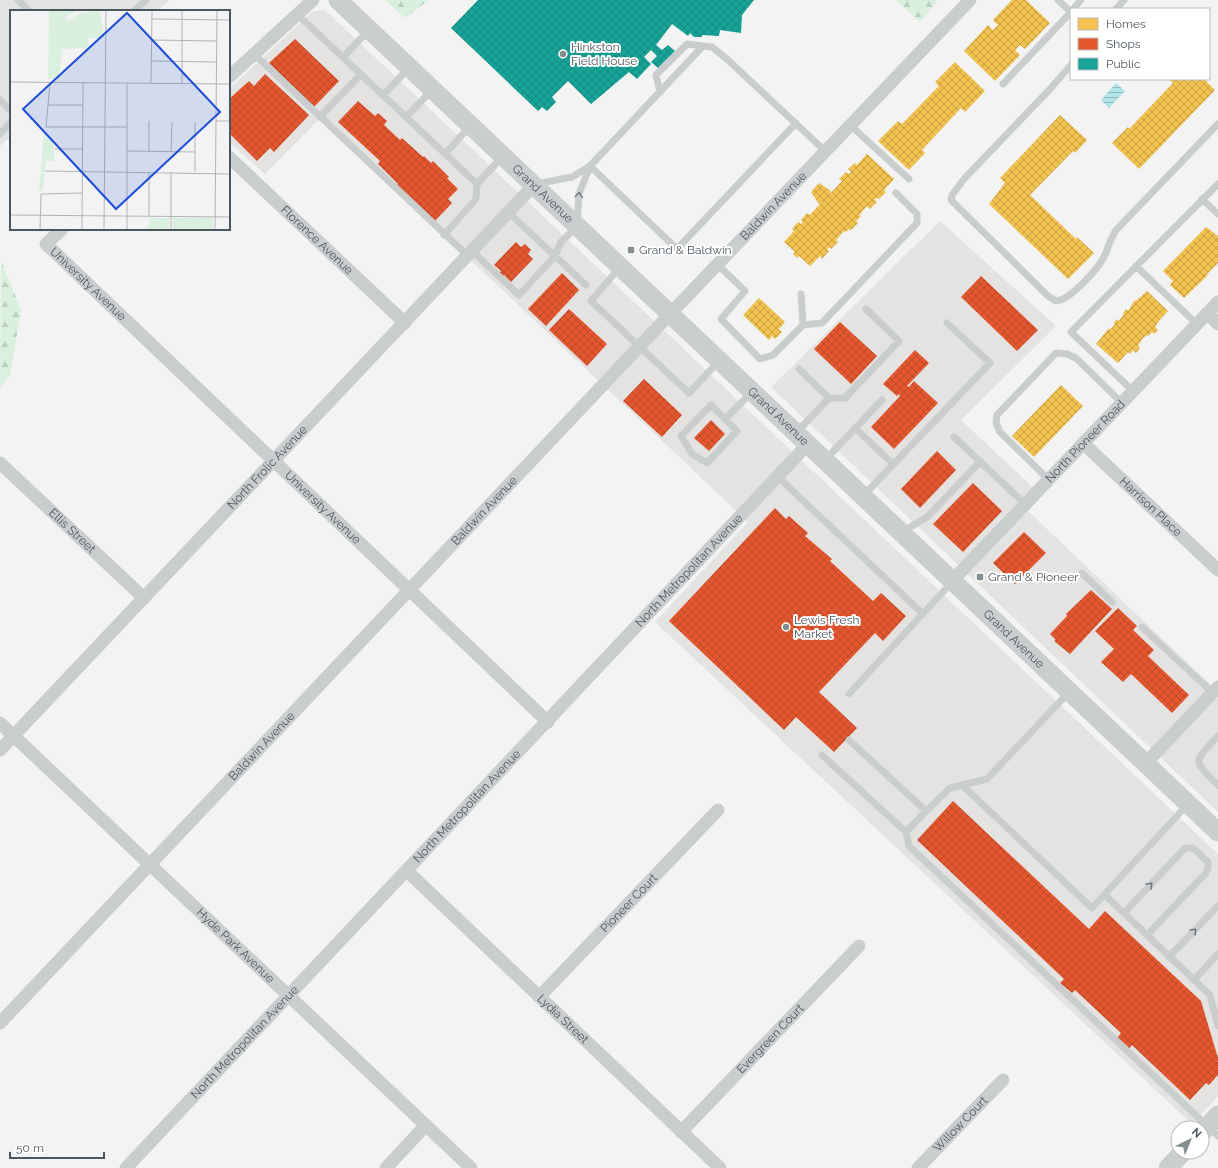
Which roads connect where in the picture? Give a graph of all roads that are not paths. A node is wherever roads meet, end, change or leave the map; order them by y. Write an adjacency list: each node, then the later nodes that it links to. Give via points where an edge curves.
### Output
1 (18, 0): 12 (lane)
2 (146, 0): 13 (lane)
3 (313, 0): 15 (street)
4 (338, 0): 16 (main road, Grand Avenue)
5 (970, 0): 36 (street, Baldwin Avenue)
6 (1058, 0): 11 (lane)
7 (1081, 0): 9 (lane)
8 (1124, 0): 10 (lane)
9 (1074, 8)
10 (1117, 8)
11 (1070, 9)
12 (28, 10)
13 (135, 10)
14 (1070, 13): 24 (lane)
15 (297, 14): 18 (street); 19 (lane)
16 (370, 30): 19 (lane); 21 (main road, Grand Avenue)
17 (703, 46): 26 (lane); 26 (lane, via 687,44 656,75); 33 (lane, via 712,47 718,52)
18 (254, 54): 23 (street); 30 (lane)
19 (343, 57): 22 (lane)
20 (1070, 66): 34 (lane, via 964,179 951,200 1052,299 1060,300 1072,294 1100,263 1117,229)
21 (410, 68): 25 (main road, Grand Avenue); 27 (lane)
22 (361, 74): 27 (lane); 30 (lane)
23 (230, 76)
24 (1003, 84)
25 (433, 89): 31 (lane); 35 (main road, Grand Avenue)
26 (660, 92): 42 (lane)
27 (383, 95): 31 (lane)
28 (0, 100): 29 (lane)
29 (10, 110)
30 (320, 117): 53 (lane)
31 (406, 117): 39 (lane)
32 (10, 123): 37 (lane)
33 (796, 124): 38 (lane); 42 (lane, via 677,249)
34 (1218, 124)
35 (471, 125): 39 (lane); 40 (main road, Grand Avenue)
36 (850, 125): 38 (street, Baldwin Avenue); 43 (lane)
37 (0, 134)
38 (825, 151): 56 (street, Baldwin Avenue)
39 (445, 154): 44 (lane)
40 (504, 156): 44 (lane); 46 (main road, Grand Avenue)
41 (230, 158): 65 (street, Florence Avenue)
42 (590, 166): 46 (lane, via 572,177); 51 (lane, one-way to 42, via 578,194)
43 (909, 179)
44 (477, 184): 53 (lane, via 476,199)
45 (1218, 184): 48 (lane)
46 (534, 185): 49 (street, North Frolic Avenue); 51 (main road, Grand Avenue)
47 (896, 193): 67 (lane, via 917,214 917,223 822,323)
48 (1202, 199): 50 (lane); 57 (lane)
49 (508, 212): 54 (street, North Frolic Avenue); 55 (lane)
50 (1218, 214)
51 (577, 226): 55 (lane, via 561,242); 58 (main road, Grand Avenue)
52 (61, 230): 84 (street, University Avenue, via 46,244)
53 (444, 235): 54 (lane)
54 (469, 252): 55 (lane, via 519,295); 65 (street, North Frolic Avenue)
55 (555, 256): 59 (lane)
56 (717, 264): 64 (street, Baldwin Avenue); 67 (lane, via 745,291 721,319 760,358 773,355)
57 (1136, 266): 68 (lane); 73 (lane, via 1071,332)
58 (620, 267): 64 (main road, Grand Avenue); 70 (lane, via 591,301)
59 (586, 285)
60 (801, 294): 67 (lane)
61 (1218, 302): 63 (street, North Pioneer Road)
62 (866, 309): 75 (lane, via 899,341 845,398)
63 (1207, 313): 68 (street, North Pioneer Road); 69 (street)
64 (670, 314): 70 (street, Baldwin Avenue); 71 (main road, Grand Avenue)
65 (405, 323): 84 (street, North Frolic Avenue)
66 (947, 323): 87 (lane, via 990,363)
67 (803, 324)
68 (1197, 324): 73 (street, North Pioneer Road)
69 (1218, 324)
70 (639, 346): 71 (lane, via 689,393); 96 (street, Baldwin Avenue)
71 (720, 361): 74 (main road, Grand Avenue)
72 (798, 369): 75 (lane)
73 (1133, 391): 77 (street, North Pioneer Road)
74 (752, 392): 78 (lane); 81 (main road, Grand Avenue)
75 (829, 398): 81 (lane)
76 (882, 400): 79 (lane)
77 (1122, 403): 82 (street, North Pioneer Road); 89 (lane, via 1076,358 1056,353 998,416 996,423 1000,432)
78 (725, 419): 78 (lane, via 711,405 681,436 692,454 706,463 737,431)
79 (855, 428): 83 (lane); 87 (lane)
80 (954, 437): 85 (lane)
81 (802, 439): 83 (main road, Grand Avenue); 88 (street, North Metropolitan Avenue)
82 (1083, 443): 89 (street, North Pioneer Road); 93 (street, Harrison Place)
83 (825, 460): 90 (main road, Grand Avenue)
84 (274, 461): 96 (street, University Avenue); 97 (street, North Frolic Avenue)
85 (980, 462): 91 (lane); 92 (lane, via 927,517)
86 (0, 463): 97 (street, Ellis Street)
87 (893, 464): 90 (lane)
88 (778, 477): 99 (lane); 104 (street, North Metropolitan Avenue)
89 (1049, 480): 91 (street, North Pioneer Road)
90 (863, 496): 92 (main road, Grand Avenue)
91 (1025, 504): 95 (street, North Pioneer Road)
92 (901, 532): 95 (main road, Grand Avenue)
93 (1218, 570)
94 (1082, 573): 98 (lane)
95 (952, 581): 99 (lane); 102 (main road, Grand Avenue)
96 (409, 590): 104 (street, University Avenue); 119 (street, Baldwin Avenue)
97 (144, 598): 106 (street, North Frolic Avenue)
98 (1112, 602)
99 (924, 614): 103 (lane)
100 (1142, 627): 101 (lane)
101 (1216, 690): 111 (street)
102 (1069, 692): 111 (main road, Grand Avenue); 112 (lane, via 987,779)
103 (849, 694)
104 (548, 722): 120 (street, North Metropolitan Avenue)
105 (0, 723): 106 (street, Hyde Park Avenue)
106 (14, 736): 109 (street, North Frolic Avenue); 119 (street, Hyde Park Avenue)
107 (1218, 736): 113 (lane, via 1200,756 1198,762 1200,768)
108 (849, 740): 116 (lane)
109 (0, 750)
110 (822, 755): 117 (lane)
111 (1145, 764): 114 (main road, Grand Avenue)
112 (962, 785): 116 (lane, via 950,788); 121 (lane, via 1092,908)
113 (1218, 785)
114 (1188, 804): 118 (main road, Grand Avenue); 121 (lane)
115 (718, 810): 130 (street, Pioneer Court)
116 (926, 811): 117 (lane)
117 (906, 832): 136 (lane, via 909,846)
118 (1218, 832)
119 (150, 865): 129 (street, Hyde Park Avenue); 132 (street, Baldwin Avenue)
120 (407, 871): 129 (street, North Metropolitan Avenue); 130 (street, Lydia Street)
121 (1105, 895): 123 (lane)
122 (1218, 906): 127 (lane, one-way to 122)
123 (1124, 913): 124 (lane); 124 (lane, one-way to 124, via 1185,848 1193,848 1208,862 1206,873)
124 (1147, 935): 127 (lane)
125 (859, 946): 137 (street, Evergreen Court)
126 (1218, 954): 128 (lane)
127 (1169, 956): 128 (lane)
128 (1194, 980): 131 (lane, via 1210,995)
129 (289, 996): 135 (street, Hyde Park Avenue); 139 (street, North Metropolitan Avenue)
130 (539, 997): 137 (street, Lydia Street)
131 (1216, 1006): 133 (lane)
132 (0, 1023)
133 (1218, 1026)
134 (1003, 1080): 143 (street, Willow Court)
135 (426, 1125): 140 (street); 141 (street, Hyde Park Avenue)
136 (1211, 1127)
137 (681, 1132): 142 (street, Lydia Street)
138 (1176, 1160): 144 (main road)
139 (126, 1168)
140 (386, 1168)
141 (471, 1168)
142 (720, 1168)
143 (918, 1168)
144 (1168, 1168)

